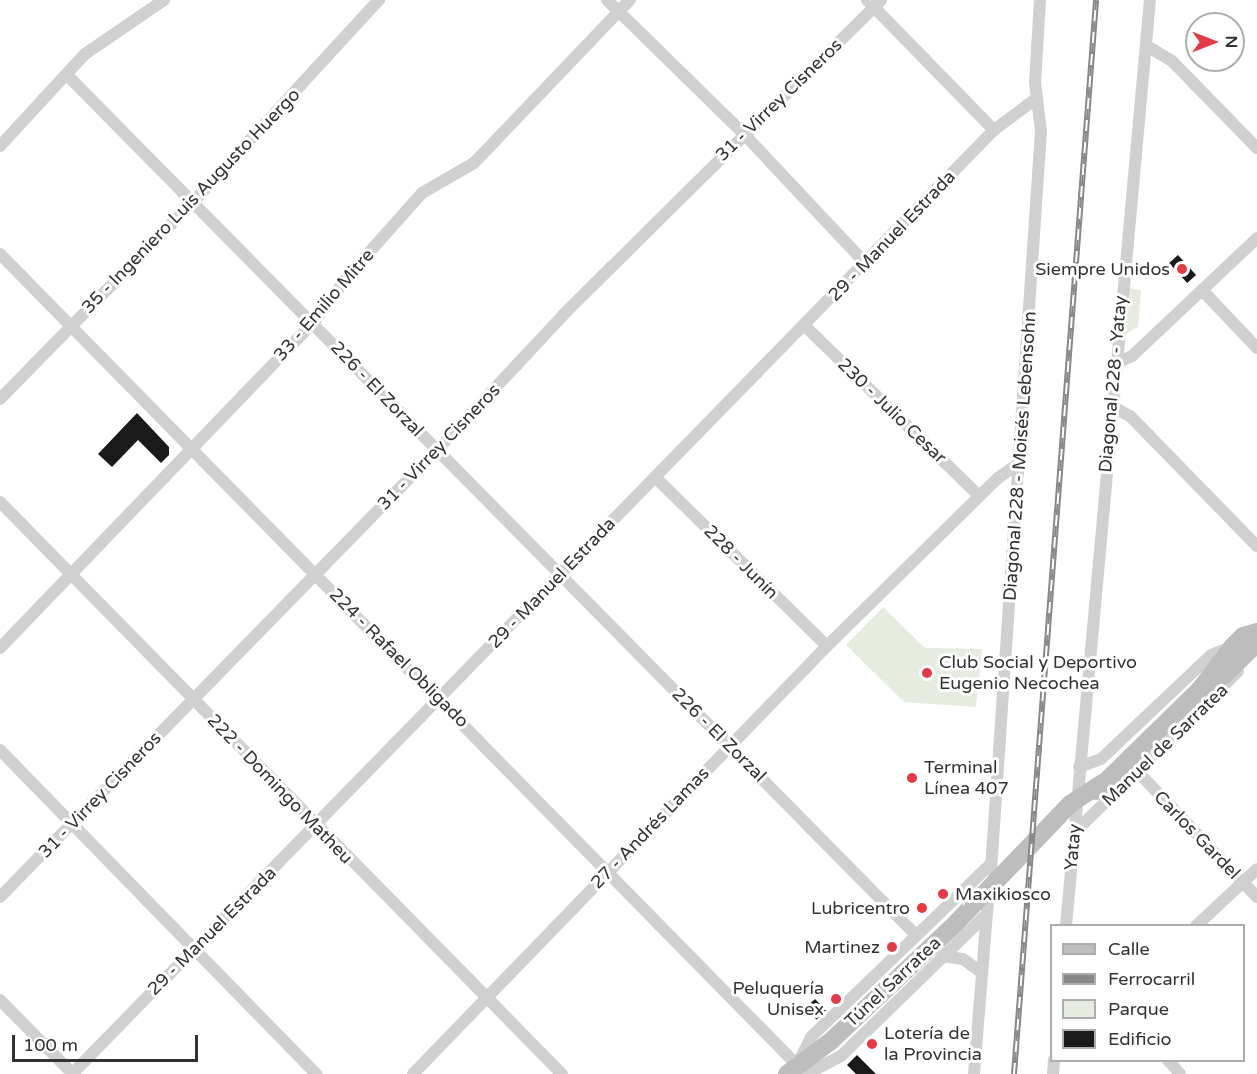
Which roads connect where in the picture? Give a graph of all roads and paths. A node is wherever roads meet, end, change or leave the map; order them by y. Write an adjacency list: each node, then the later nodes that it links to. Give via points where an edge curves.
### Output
1 (164, 0): 10 (street, via 100,42)
2 (380, 0): 16 (street, 35 - Ingeniero Luis Augusto Huergo)
3 (607, 0): 8 (street)
4 (630, 0): 8 (street, 33 - Emilio Mitre)
5 (1040, 0): 11 (street, Diagonal 228 - Moisés Lebensohn)
6 (1150, 0): 9 (street, Diagonal 228 - Yatay)
7 (874, 2): 12 (street); 13 (street, 31 - Virrey Cisneros)
8 (619, 12): 13 (street); 21 (street, 33 - Emilio Mitre, via 474,163 422,193 349,275)
9 (1147, 46): 15 (street, via 1172,61); 25 (street, Diagonal 228 - Yatay)
10 (66, 74): 14 (street); 16 (street, 226 - El Zorzal)
11 (1037, 98): 12 (street, 29 - Manuel Estrada); 30 (street, Diagonal 228 - Moisés Lebensohn, via 1041,131)
12 (994, 130): 19 (street, 29 - Manuel Estrada)
13 (744, 134): 19 (street); 29 (street, 31 - Virrey Cisneros, via 566,312)
14 (2, 139)
15 (1257, 148)
16 (193, 202): 21 (street, 226 - El Zorzal); 22 (street, 35 - Ingeniero Luis Augusto Huergo)
17 (1257, 238): 20 (street)
18 (0, 254): 22 (street, 224 - Rafael Obligado)
19 (865, 263): 23 (street, 29 - Manuel Estrada)
20 (1202, 290): 24 (street); 25 (street, via 1132,356)
21 (314, 322): 28 (street, 33 - Emilio Mitre); 29 (street, 226 - El Zorzal)
22 (72, 325): 26 (street, 35 - Ingeniero Luis Augusto Huergo); 28 (street, 224 - Rafael Obligado)
23 (805, 326): 31 (street, 29 - Manuel Estrada); 32 (street, 230 - Julio Cesar)
24 (1257, 348)
25 (1114, 364): 27 (street, Diagonal 228 - Yatay)
26 (0, 399)
27 (1111, 406): 34 (street, via 1130,416); 46 (street, Diagonal 228 - Yatay)
28 (193, 448): 35 (street, 33 - Emilio Mitre); 36 (street, 224 - Rafael Obligado)
29 (436, 450): 36 (street, 31 - Virrey Cisneros); 37 (street, 226 - El Zorzal)
30 (1021, 462): 32 (street, 27 - Andrés Lamas); 51 (street, Diagonal 228 - Moisés Lebensohn)
31 (655, 477): 37 (street, 29 - Manuel Estrada); 39 (street, 228 - Junín)
32 (979, 496): 39 (street, 27 - Andrés Lamas)
33 (0, 502): 35 (street, 222 - Domingo Matheu)
34 (1257, 546)
35 (70, 573): 40 (street, 33 - Emilio Mitre); 43 (street, 222 - Domingo Matheu)
36 (315, 574): 42 (street, 224 - Rafael Obligado); 43 (street, 31 - Virrey Cisneros)
37 (561, 575): 42 (street, 29 - Manuel Estrada); 44 (street, 226 - El Zorzal)
38 (1249, 642): 41 (main road, Manuel de Sarratea, via 1224,675); 46 (street, via 1211,655 1101,759); 47 (street, Manuel de Sarratea, via 1232,680)
39 (827, 646): 44 (street, 27 - Andrés Lamas)
40 (0, 648)
41 (1200, 689): 67 (main road, Túnel Sarratea, via 1102,783 1070,804 956,923)
42 (439, 698): 49 (street, 29 - Manuel Estrada); 53 (street, 224 - Rafael Obligado)
43 (194, 700): 48 (street, 31 - Virrey Cisneros); 49 (street, 222 - Domingo Matheu)
44 (729, 746): 53 (street, 27 - Andrés Lamas); 60 (street, 226 - El Zorzal)
45 (0, 750): 48 (street)
46 (1079, 767): 50 (street, Yatay)
47 (1138, 772): 50 (street, Manuel de Sarratea); 54 (street, Carlos Gardel)
48 (73, 823): 55 (street, 31 - Virrey Cisneros); 61 (street)
49 (316, 825): 61 (street, 29 - Manuel Estrada); 64 (street, 222 - Domingo Matheu)
50 (1075, 826): 58 (street, Yatay)
51 (991, 868): 57 (street, Diagonal 228 - Moisés Lebensohn); 60 (street)
52 (1257, 870): 54 (street)
53 (608, 873): 64 (street, 27 - Andrés Lamas); 67 (street, 224 - Rafael Obligado)
54 (1243, 883): 56 (street, Carlos Gardel); 59 (street)
55 (0, 897)
56 (1257, 897)
57 (987, 913): 62 (street); 63 (street, Diagonal 228 - Moisés Lebensohn)
58 (1066, 924)
59 (1198, 924)
60 (916, 935): 67 (street, via 811,1037)
61 (194, 950): 68 (street, 29 - Manuel Estrada); 69 (street)
62 (943, 956): 63 (street, via 963,958); 67 (street, via 841,1056)
63 (982, 973): 72 (street, Diagonal 228 - Moisés Lebensohn)
64 (487, 999): 70 (street, 27 - Andrés Lamas); 71 (street, 222 - Domingo Matheu)
65 (0, 1000): 68 (street)
66 (1170, 1062): 73 (street)
67 (800, 1072)
68 (72, 1074)
69 (316, 1074)
70 (413, 1074)
71 (562, 1074)
72 (974, 1074)
73 (1180, 1074)

